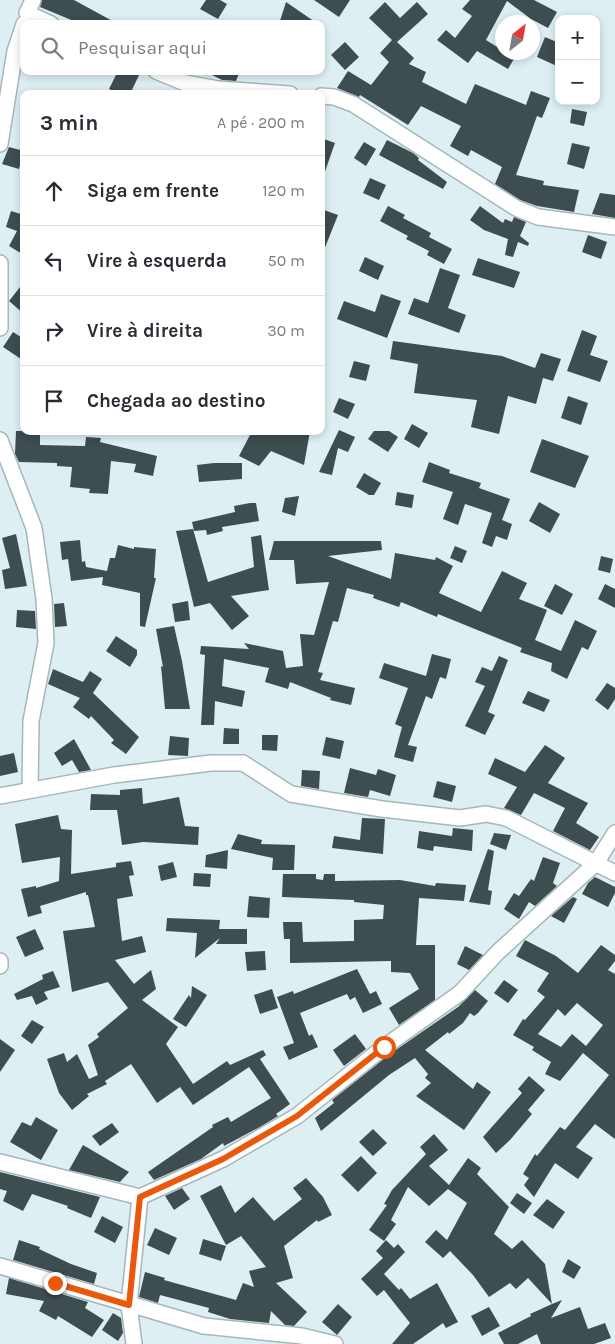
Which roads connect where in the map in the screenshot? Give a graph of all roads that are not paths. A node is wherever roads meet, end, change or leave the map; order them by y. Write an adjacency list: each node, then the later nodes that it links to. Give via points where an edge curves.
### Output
1 (27, 15): 2 (street)
2 (40, 20)
3 (20, 36): 7 (street)
4 (166, 75): 5 (street, via 185,83)
5 (232, 90)
6 (325, 96): 8 (street, via 353,104 516,208 538,217)
7 (0, 144)
8 (615, 227)
9 (0, 263): 10 (street)
10 (0, 328)
11 (0, 440): 12 (street, via 34,528 44,599 46,643 31,721)
12 (30, 790): 13 (street); 15 (street, via 211,762 243,763 291,794 460,818 486,814 506,818)
13 (0, 796)
14 (615, 832): 15 (street)
15 (596, 862): 16 (street); 20 (street, via 498,952 460,993 384,1047 297,1116 223,1159)
16 (615, 873)
17 (0, 961): 18 (street)
18 (0, 966)
19 (0, 1162): 20 (street)
20 (140, 1197): 22 (street)
21 (0, 1266): 22 (street)
22 (129, 1305): 23 (street); 24 (street, via 204,1326 302,1336)
23 (134, 1344)
24 (335, 1344)

